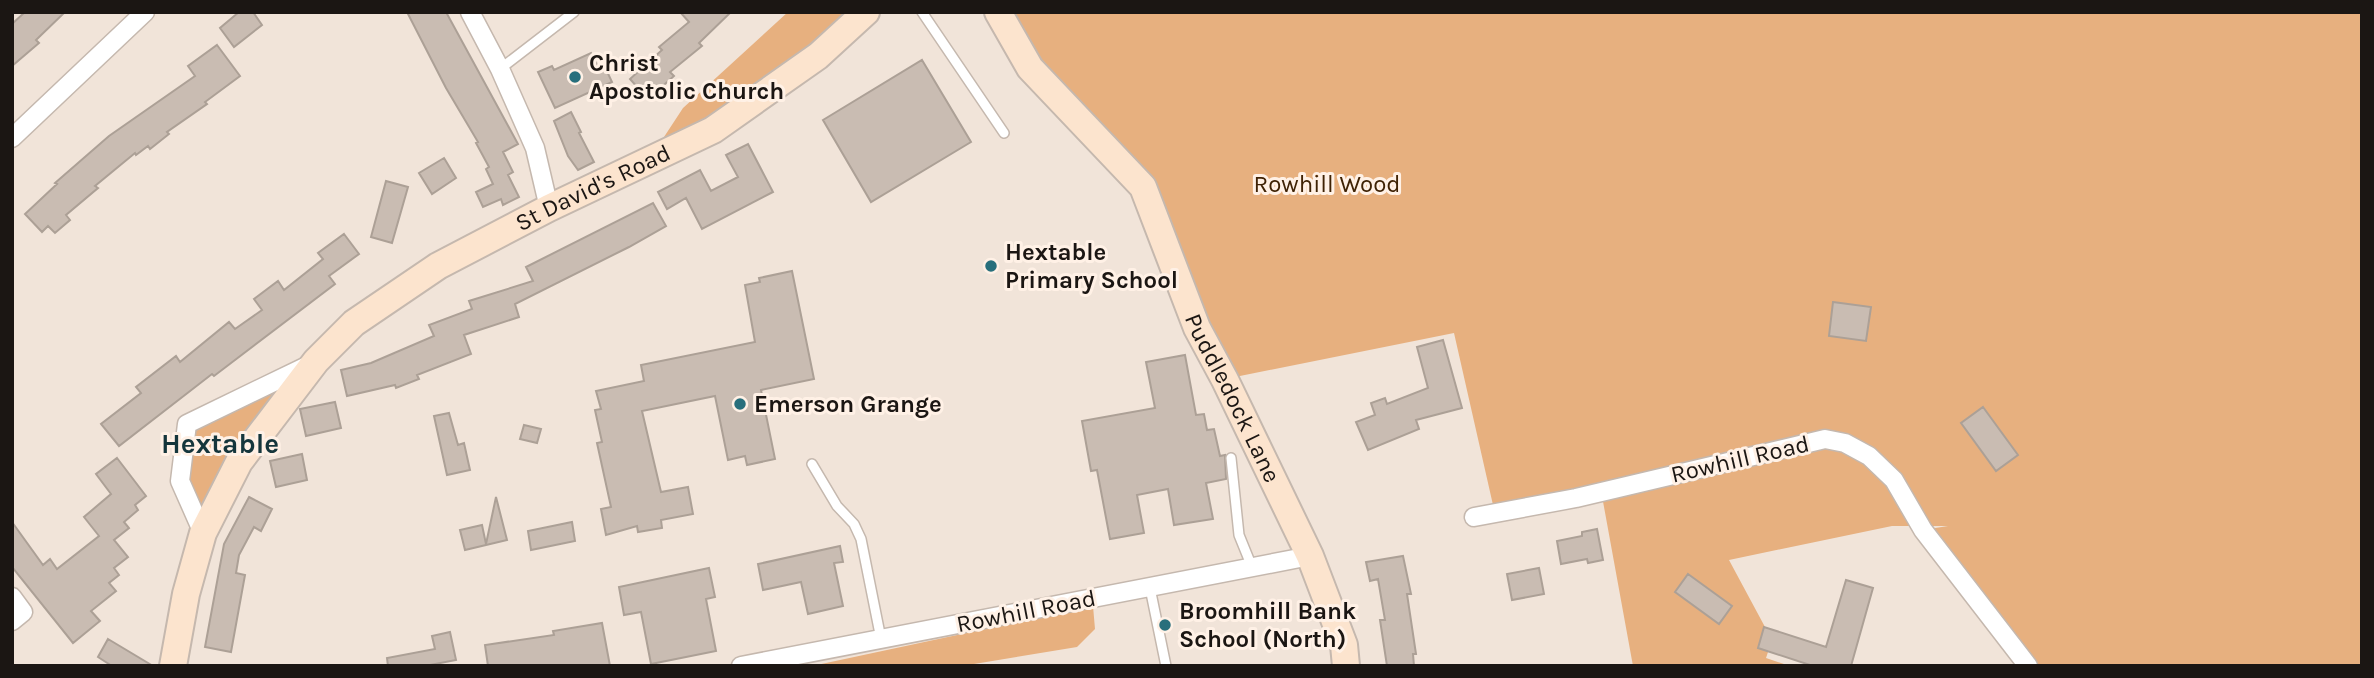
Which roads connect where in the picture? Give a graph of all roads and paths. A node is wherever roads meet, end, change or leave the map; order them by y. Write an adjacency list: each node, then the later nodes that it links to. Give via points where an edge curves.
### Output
1 (145, 12): 9 (street)
2 (470, 12): 7 (street)
3 (575, 12): 7 (lane)
4 (866, 12): 10 (street, St David's Road, via 818,56 713,130)
5 (922, 12): 8 (lane)
6 (998, 12): 16 (street, Puddledock Lane, via 1030,68 1143,187 1197,328)
7 (499, 69): 10 (street, via 535,148)
8 (1004, 133)
9 (12, 138)
10 (549, 208): 11 (street, St David's Road, via 438,266 354,323)
11 (316, 361): 15 (street, St David's Road, via 239,462); 15 (street, St David's Road, via 187,424 180,481)
12 (1231, 458): 17 (lane, via 1239,535)
13 (812, 464): 21 (lane, via 861,539)
14 (1474, 517): 26 (street, Rowhill Road, via 1576,498 1825,439 1845,443 1894,480 1923,530)
15 (203, 533): 22 (street, St David's Road)
16 (1310, 556): 17 (street, Rowhill Road); 25 (street, Puddledock Lane, via 1344,645)
17 (1252, 567): 18 (street, Rowhill Road)
18 (1150, 587): 21 (street, Rowhill Road); 24 (lane)
19 (12, 597): 20 (street, via 23,612)
20 (12, 621)
21 (881, 639): 23 (street, Rowhill Road)
22 (173, 666)
23 (741, 666)
24 (1166, 666)
25 (1346, 666)
26 (2028, 666)

